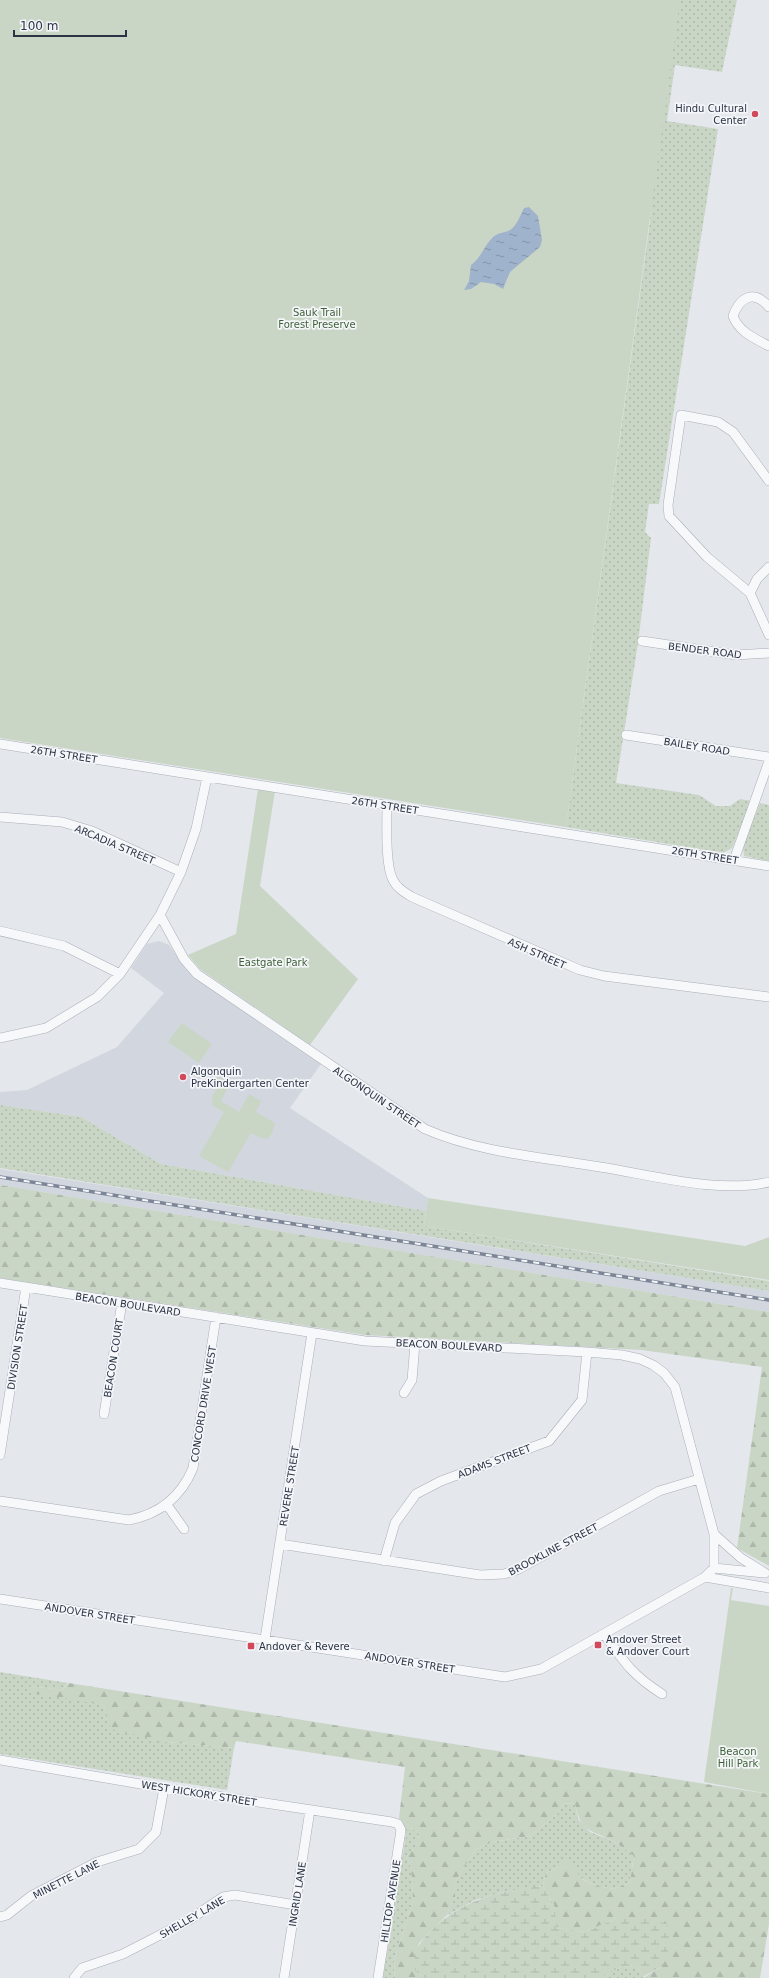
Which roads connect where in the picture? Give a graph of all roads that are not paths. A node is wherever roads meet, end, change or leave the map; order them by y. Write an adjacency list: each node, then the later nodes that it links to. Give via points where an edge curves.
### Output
1 (769, 307): 2 (street, via 764,300 753,296 744,298 736,306 733,316 736,325 744,332)
2 (769, 346)
3 (769, 481): 5 (street, via 733,432 718,422 681,414 668,505 669,516 707,557)
4 (769, 567): 5 (street, via 757,579)
5 (750, 593): 6 (street)
6 (769, 635)
7 (642, 641): 8 (street, BENDER ROAD, via 736,655)
8 (769, 653)
9 (626, 735): 11 (street, BAILEY ROAD)
10 (0, 744): 13 (street, 26TH STREET)
11 (769, 757)
12 (769, 761): 16 (street)
13 (207, 777): 14 (street, 26TH STREET); 18 (street, via 196,829)
14 (387, 805): 16 (street, 26TH STREET); 22 (street, ASH STREET, via 389,870 401,890 412,897 585,972)
15 (0, 817): 18 (street, ARCADIA STREET, via 62,822 92,832)
16 (734, 860): 17 (street, 26TH STREET)
17 (769, 866)
18 (181, 872): 19 (street)
19 (160, 914): 21 (street); 24 (street, ALGONQUIN STREET, via 184,959 197,974 425,1130 468,1145 708,1184 754,1185)
20 (0, 931): 21 (street, via 64,946)
21 (120, 974): 23 (street, via 97,997 46,1028)
22 (769, 996)
23 (0, 1038)
24 (769, 1182)
25 (0, 1283): 26 (street, BEACON BOULEVARD)
26 (26, 1287): 27 (street, BEACON BOULEVARD); 34 (street, DIVISION STREET)
27 (122, 1302): 28 (street, BEACON BOULEVARD); 33 (street, BEACON COURT)
28 (216, 1318): 29 (street, BEACON BOULEVARD); 37 (street, CONCORD DRIVE WEST, via 193,1468 184,1488)
29 (312, 1333): 30 (street, BEACON BOULEVARD, via 365,1341); 40 (street, REVERE STREET)
30 (415, 1344): 31 (street, BEACON BOULEVARD); 32 (street, via 412,1380)
31 (588, 1352): 35 (street, BEACON BOULEVARD, via 640,1359 664,1373 675,1386); 41 (street, ADAMS STREET, via 582,1400 549,1441 441,1481 416,1494 395,1522)
32 (404, 1393)
33 (104, 1414)
34 (0, 1455)
35 (699, 1479): 39 (street, BEACON BOULEVARD); 41 (street, BROOKLINE STREET, via 659,1491 519,1569 504,1574 480,1575)
36 (0, 1501): 37 (street, CONCORD DRIVE WEST, via 120,1520 148,1516)
37 (167, 1505): 38 (street)
38 (184, 1529)
39 (714, 1534): 42 (street); 43 (street, via 742,1558)
40 (280, 1544): 41 (street, BROOKLINE STREET); 48 (street, REVERE STREET)
41 (384, 1561)
42 (714, 1568): 43 (street); 44 (street, ANDOVER STREET)
43 (767, 1573)
44 (705, 1577): 45 (street); 47 (street, ANDOVER STREET)
45 (769, 1588)
46 (0, 1599): 48 (street, ANDOVER STREET)
47 (604, 1634): 48 (street, ANDOVER STREET, via 541,1669 505,1676); 49 (street, via 627,1667)
48 (265, 1639)
49 (662, 1694)
50 (0, 1760): 51 (street, WEST HICKORY STREET)
51 (164, 1788): 52 (street, WEST HICKORY STREET); 55 (street, MINETTE LANE, via 156,1832 139,1849 97,1862 31,1896 7,1915)
52 (310, 1810): 53 (street, WEST HICKORY STREET); 54 (street, INGRID LANE)
53 (398, 1824): 58 (street, HILLTOP AVENUE, via 401,1830)
54 (296, 1905): 56 (street, SHELLEY LANE, via 235,1895 224,1897 189,1920 129,1951 82,1968); 57 (street, INGRID LANE)
55 (0, 1917)
56 (74, 1978)
57 (284, 1978)
58 (378, 1978)

